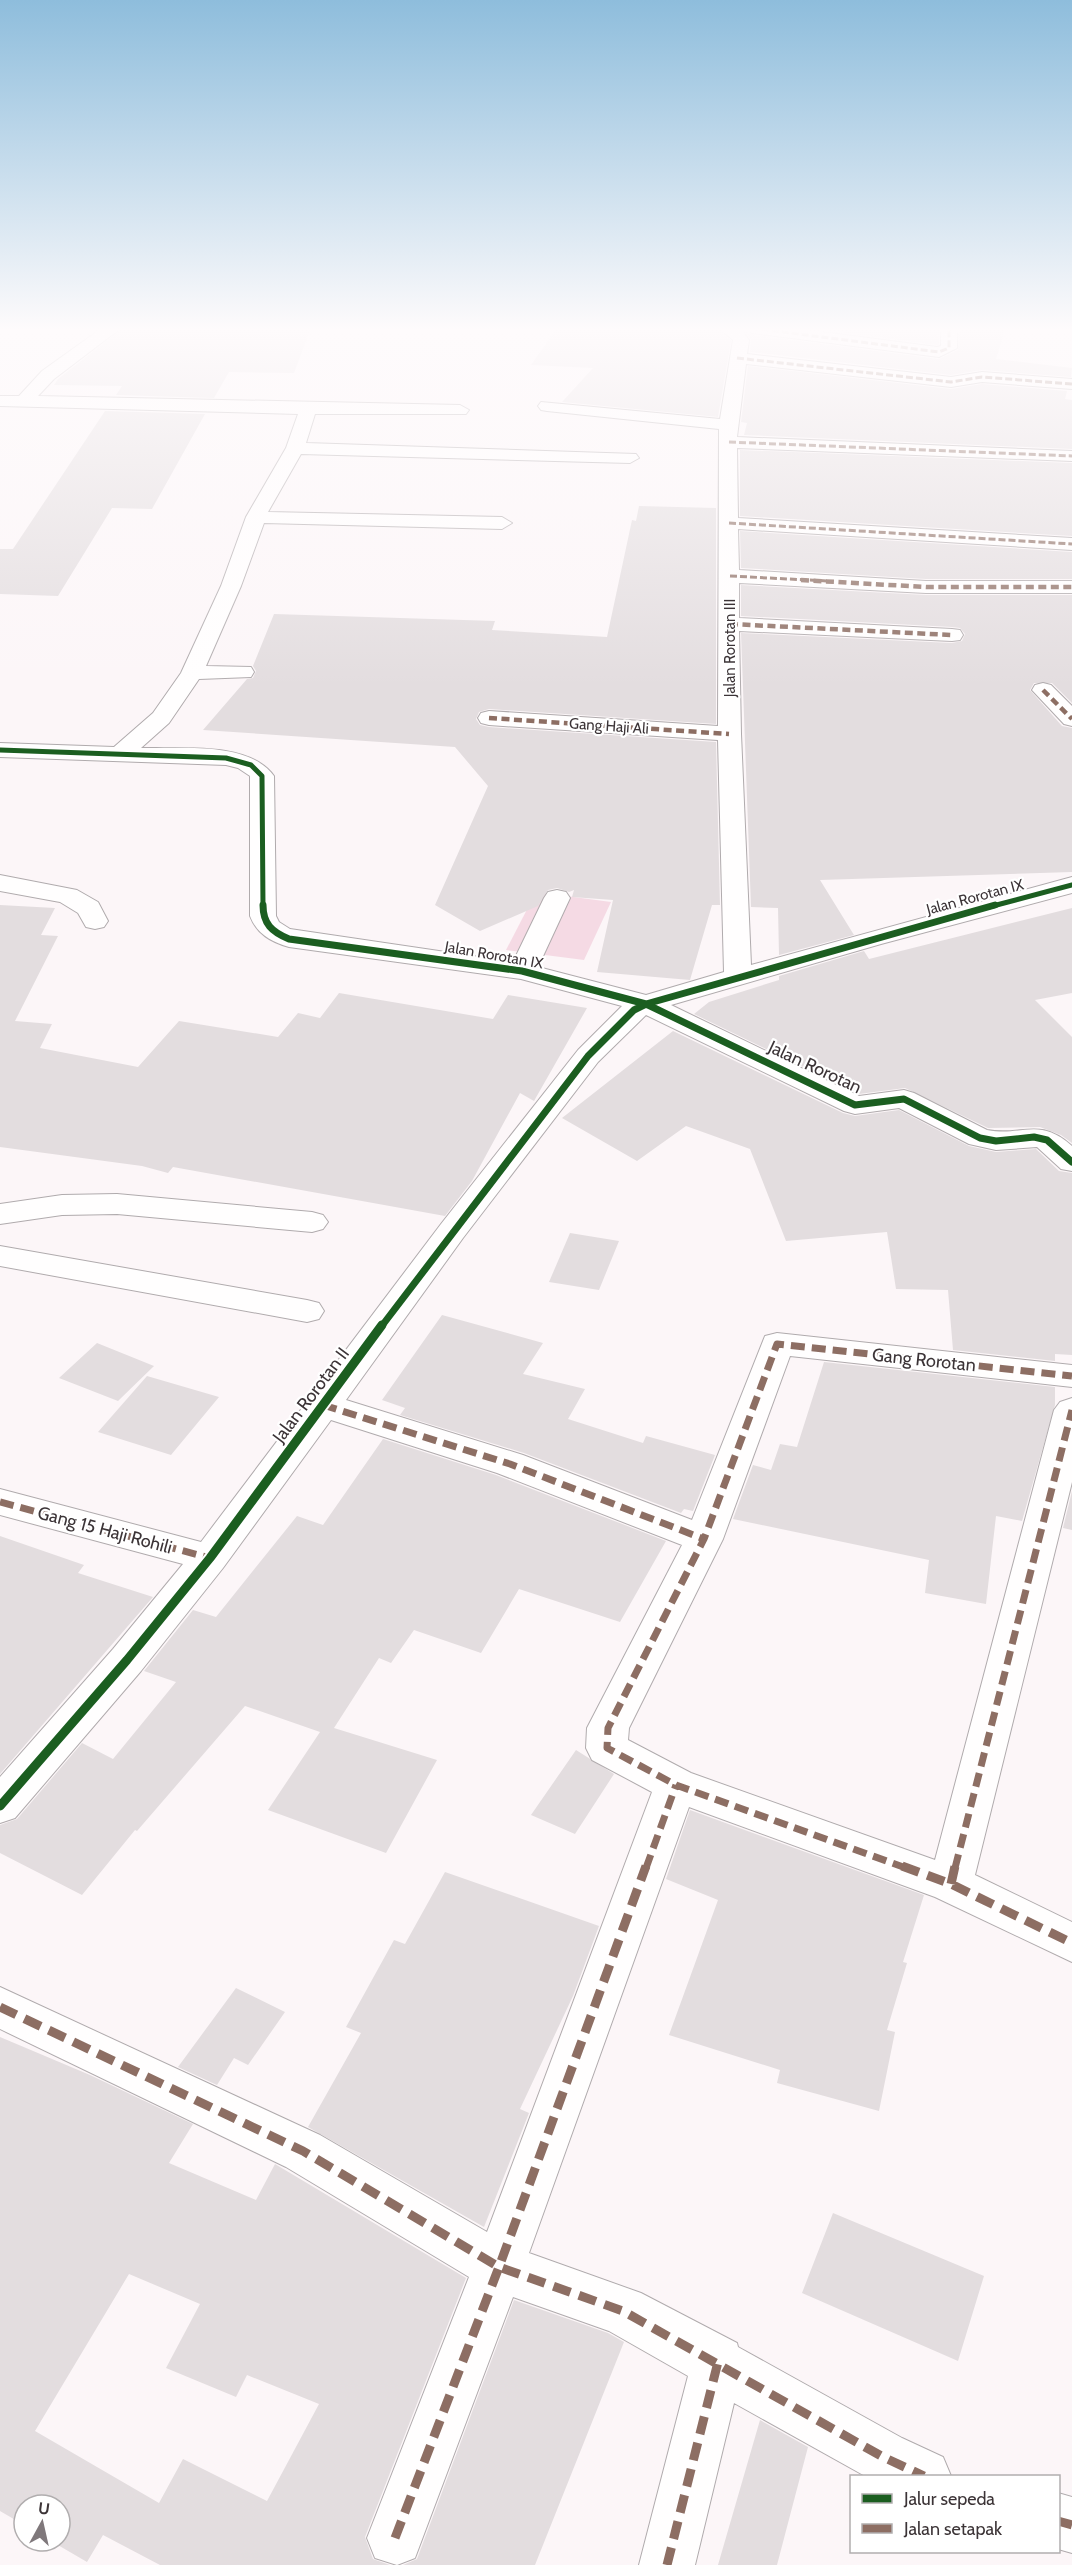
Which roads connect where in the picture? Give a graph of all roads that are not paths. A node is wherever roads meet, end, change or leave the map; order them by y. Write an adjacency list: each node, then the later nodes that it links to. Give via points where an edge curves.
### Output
1 (295, 448): 5 (street); 6 (street)
2 (729, 448): 8 (street, Jalan Rorotan III)
3 (943, 448): 4 (street)
4 (1072, 456)
5 (630, 458)
6 (256, 517): 7 (street); 15 (street, via 231,586)
7 (502, 523)
8 (729, 523): 9 (street); 10 (street, Jalan Rorotan III)
9 (1072, 544)
10 (730, 576): 11 (street, via 926,587); 12 (street, Jalan Rorotan III)
11 (1072, 587)
12 (730, 624): 13 (street); 19 (street, Jalan Rorotan III)
13 (952, 634)
14 (243, 672): 15 (street)
15 (192, 673): 21 (street, via 161,718)
16 (1043, 690): 18 (street)
17 (489, 718): 19 (street, Gang Haji Ali)
18 (1072, 719)
19 (729, 734): 27 (street, Jalan Rorotan III)
20 (0, 750): 21 (street, Jalan Rorotan IX)
21 (121, 753): 26 (street, Jalan Rorotan IX, via 226,758 256,767 262,776 263,916 265,924 276,933 289,939)
22 (0, 883): 25 (street, via 68,896 89,908)
23 (1072, 885): 27 (street, Jalan Rorotan IX)
24 (557, 898): 26 (street)
25 (95, 921)
26 (522, 971): 28 (street, Jalan Rorotan IX)
27 (738, 976): 28 (street, Jalan Rorotan IX)
28 (646, 1004): 29 (street, Jalan Rorotan, via 855,1105 904,1099 980,1138 1047,1140); 35 (street, Jalan Rorotan II, via 634,1010 588,1056)
29 (1072, 1162)
30 (0, 1214): 31 (street, via 62,1205 117,1204)
31 (312, 1222)
32 (0, 1257): 33 (street)
33 (307, 1311)
34 (1072, 1376): 38 (street, Gang Rorotan, via 777,1344)
35 (323, 1405): 38 (street, via 510,1464); 39 (street, Jalan Rorotan II)
36 (1072, 1410): 42 (street)
37 (0, 1502): 39 (street, Gang 15 Haji Rohili)
38 (704, 1539): 40 (street, via 605,1739 606,1748)
39 (210, 1558): 41 (street, Jalan Rorotan II)
40 (676, 1785): 42 (street); 45 (street)
41 (0, 1806)
42 (951, 1884): 43 (street)
43 (1072, 1943)
44 (0, 2007): 45 (street, via 303,2151)
45 (499, 2266): 46 (street, via 623,2311); 48 (street)
46 (718, 2362): 47 (street); 49 (street)
47 (922, 2475)
48 (395, 2538)
49 (667, 2565)

